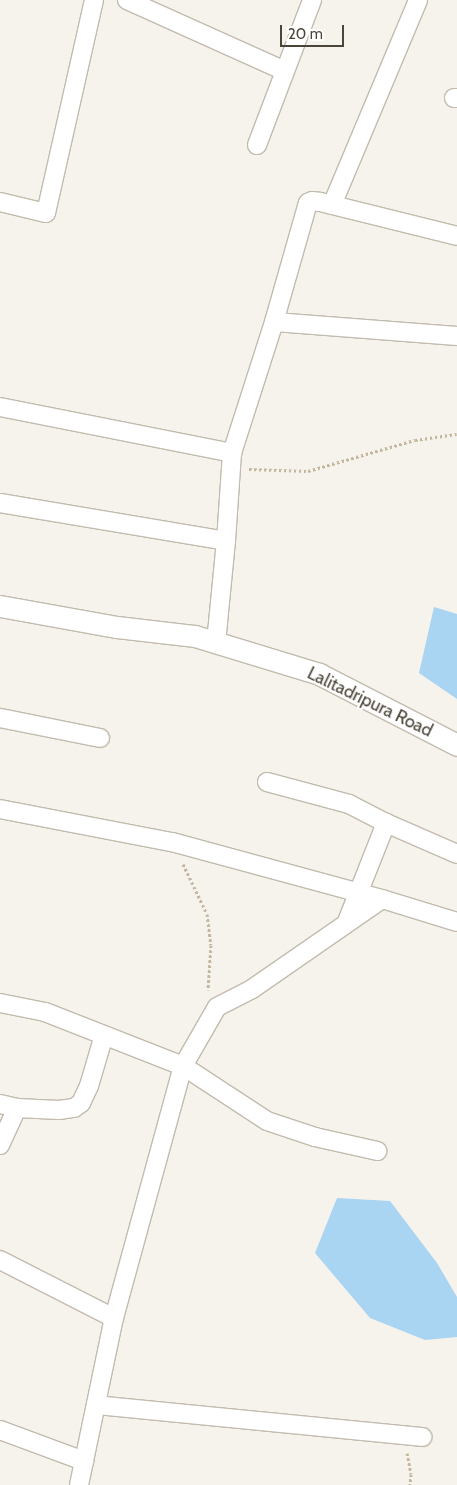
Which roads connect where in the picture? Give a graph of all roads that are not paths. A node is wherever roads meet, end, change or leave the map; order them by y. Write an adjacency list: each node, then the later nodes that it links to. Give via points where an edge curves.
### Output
1 (94, 0): 7 (street, via 46,213)
2 (127, 0): 5 (street)
3 (312, 0): 5 (street)
4 (418, 0): 8 (street)
5 (285, 71): 6 (street)
6 (257, 145)
7 (0, 202)
8 (332, 205): 9 (street); 10 (street, via 308,203)
9 (457, 236)
10 (274, 322): 11 (street); 13 (street)
11 (457, 336)
12 (0, 406): 13 (street)
13 (231, 460): 15 (street)
14 (0, 503): 15 (street)
15 (226, 541): 17 (street)
16 (0, 606): 17 (street, Lalitadripura Road, via 117,628 195,636)
17 (216, 643): 20 (street, Lalitadripura Road, via 319,674)
18 (0, 718): 19 (street)
19 (100, 738)
20 (457, 745)
21 (267, 782): 23 (street, via 349,804)
22 (0, 808): 25 (street, via 172,842)
23 (386, 823): 24 (street); 25 (street)
24 (457, 854)
25 (359, 891): 26 (street); 28 (street)
26 (382, 899): 27 (street); 28 (street)
27 (457, 922)
28 (346, 924): 31 (street, via 252,988 217,1007)
29 (0, 1003): 30 (street, via 45,1012)
30 (104, 1035): 31 (street); 32 (street, via 81,1103 74,1108 59,1110)
31 (183, 1066): 34 (street, via 267,1121); 36 (street)
32 (9, 1106): 33 (street)
33 (0, 1144)
34 (377, 1151)
35 (0, 1260): 36 (street)
36 (114, 1318): 37 (street)
37 (96, 1405): 39 (street); 40 (street)
38 (0, 1430): 40 (street)
39 (422, 1437)
40 (84, 1461): 41 (street)
41 (79, 1485)

